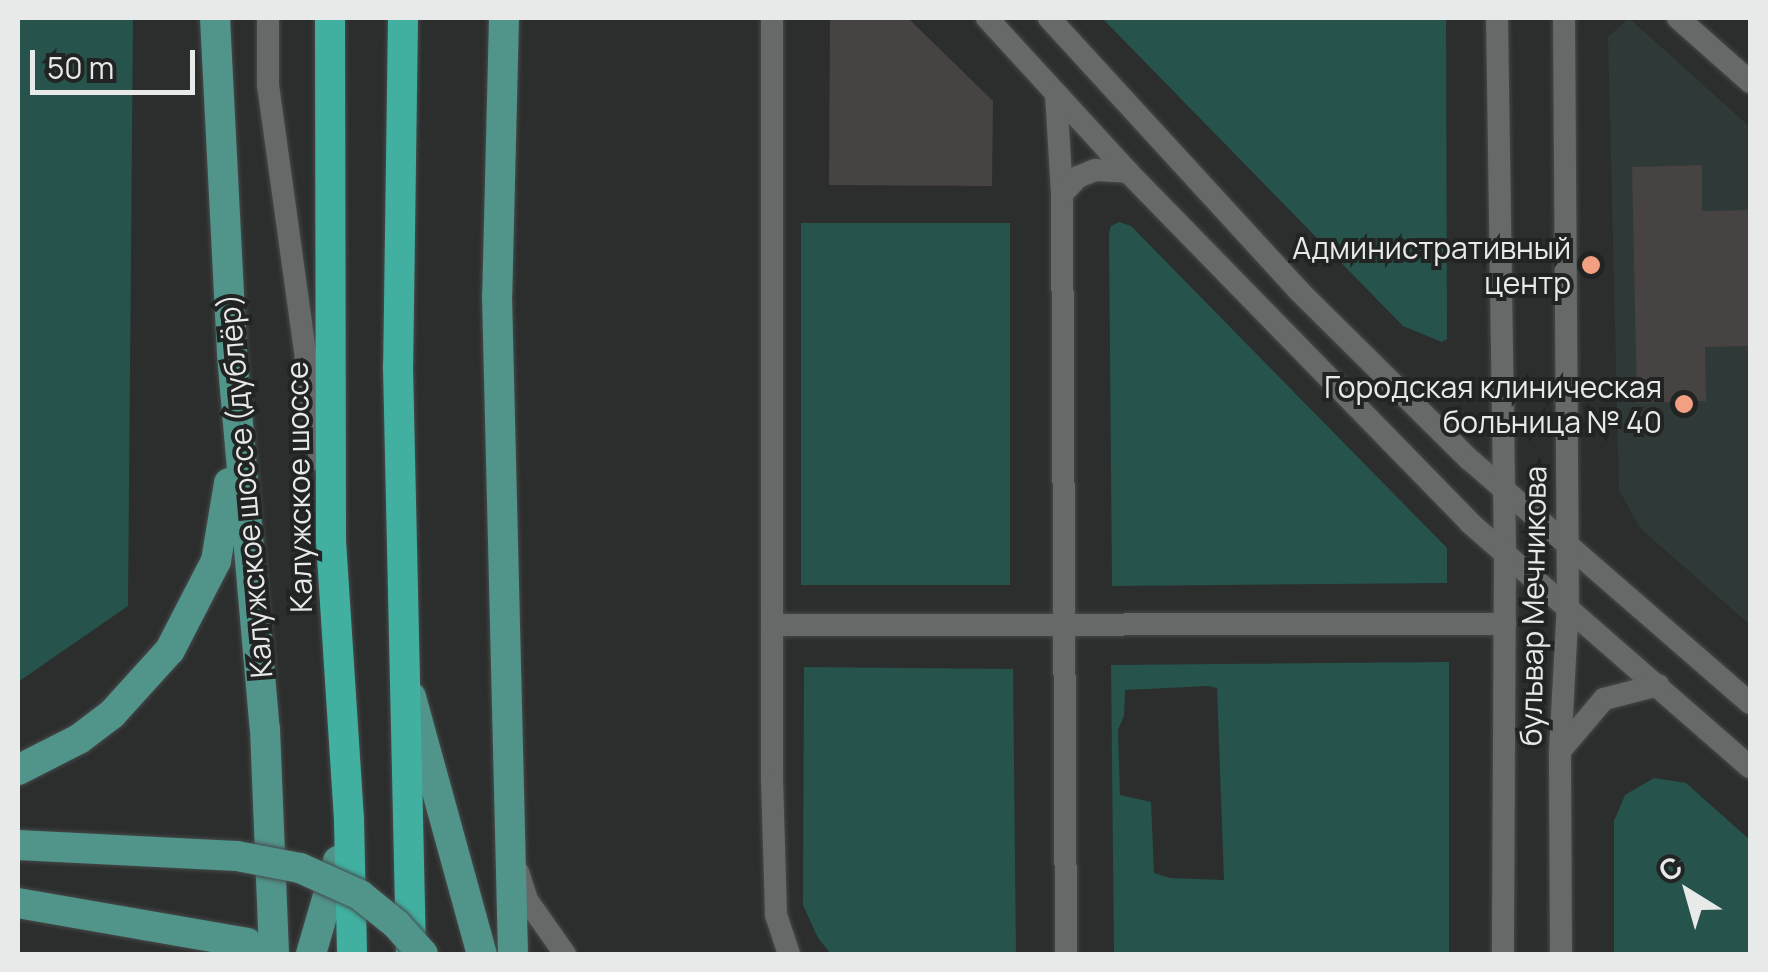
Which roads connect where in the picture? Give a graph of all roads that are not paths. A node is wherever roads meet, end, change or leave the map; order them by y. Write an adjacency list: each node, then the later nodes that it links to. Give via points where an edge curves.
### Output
1 (215, 18): 16 (main road, Калужское шоссе (дублёр))
2 (268, 18): 19 (street, via 268,85)
3 (330, 18): 19 (highway, Калужское шоссе)
4 (404, 18): 25 (highway)
5 (504, 18): 33 (main road, via 497,295)
6 (772, 18): 23 (street)
7 (987, 18): 13 (street)
8 (1498, 18): 17 (street, бульвар Мечникова)
9 (1564, 18): 18 (street, бульвар Мечникова)
10 (1678, 18): 12 (street)
11 (1058, 22): 17 (street, via 1300,292)
12 (1750, 82)
13 (1056, 95): 14 (street); 15 (street)
14 (1128, 172): 15 (street, via 1086,173); 20 (street, via 1470,524)
15 (1062, 194): 24 (street)
16 (232, 355): 30 (main road, via 226,521 194,611 140,689 79,740); 35 (main road, Калужское шоссе (дублёр), via 265,729)
17 (1502, 486): 18 (street); 20 (street, бульвар Мечникова)
18 (1566, 538): 21 (street, бульвар Мечникова); 27 (street)
19 (331, 541): 31 (highway, Калужское шоссе)
20 (1506, 552): 21 (street); 22 (street, бульвар Мечникова)
21 (1568, 605): 26 (street); 28 (street, бульвар Мечникова)
22 (1505, 624): 24 (street); 45 (street, бульвар Мечникова)
23 (772, 625): 24 (street); 43 (street, via 775,901)
24 (1062, 626): 44 (street)
25 (402, 660): 38 (highway); 40 (main road)
26 (1658, 685): 28 (street, via 1604,700); 29 (street)
27 (1750, 703)
28 (1560, 751): 46 (street, бульвар Мечникова)
29 (1750, 767)
30 (18, 770)
31 (349, 820): 36 (main road); 37 (highway, Калужское шоссе)
32 (18, 845): 39 (main road, bridge, via 237,856 300,868 360,895)
33 (510, 851): 41 (main road); 42 (street, via 527,900)
34 (18, 903): 35 (main road)
35 (261, 949)
36 (311, 954)
37 (352, 954)
38 (410, 954)
39 (423, 954)
40 (482, 954)
41 (513, 954)
42 (565, 954)
43 (789, 954)
44 (1066, 954)
45 (1503, 954)
46 (1561, 954)

